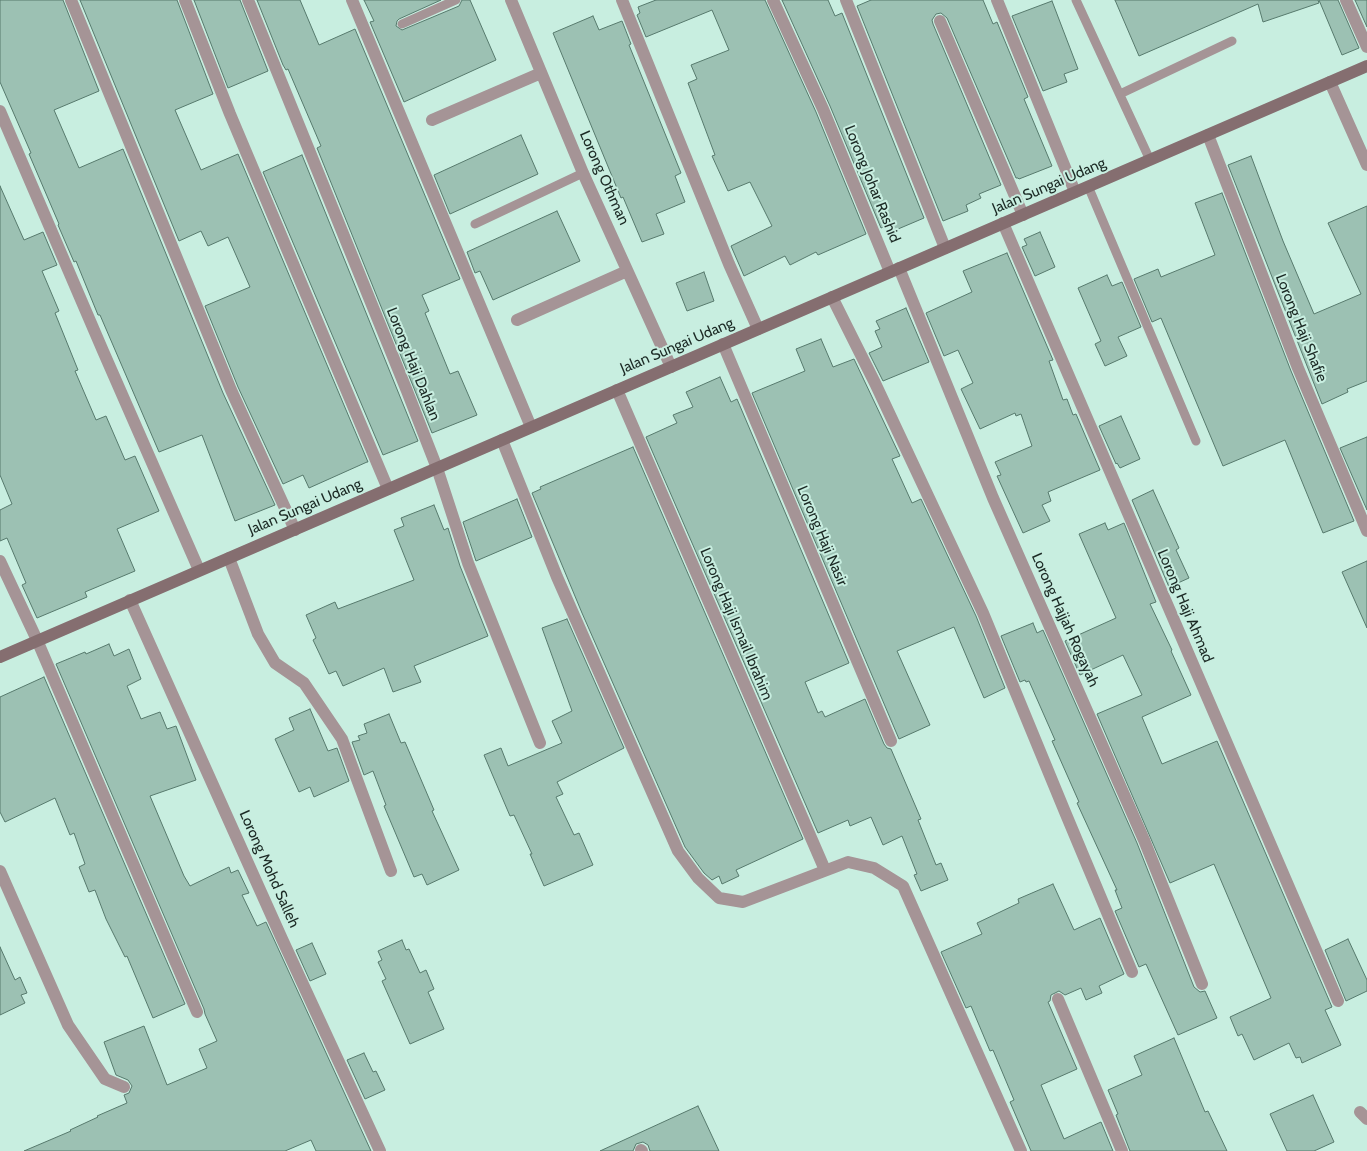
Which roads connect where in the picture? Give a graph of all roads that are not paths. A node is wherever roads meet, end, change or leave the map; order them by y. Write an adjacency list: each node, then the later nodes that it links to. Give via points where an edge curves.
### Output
1 (71, 0): 46 (street, via 231,390)
2 (185, 0): 45 (street)
3 (248, 0): 44 (street, Lorong Haji Dahlan)
4 (352, 0): 41 (street)
5 (456, 0): 14 (lane)
6 (511, 0): 18 (street, Lorong Othman)
7 (622, 0): 37 (street)
8 (773, 0): 33 (street, Lorong Johar Rashid)
9 (846, 0): 32 (street)
10 (997, 0): 28 (street)
11 (1076, 0): 20 (lane)
12 (1346, 0): 16 (street)
13 (940, 21): 29 (street)
14 (402, 24)
15 (1232, 41): 20 (lane)
16 (1367, 47)
17 (1367, 66): 19 (street, Jalan Sungai Udang)
18 (541, 73): 22 (street); 26 (street, Lorong Othman)
19 (1330, 82): 23 (street, Jalan Sungai Udang); 25 (street)
20 (1120, 94): 24 (lane)
21 (0, 112): 50 (street)
22 (432, 120)
23 (1208, 135): 24 (street, Jalan Sungai Udang); 47 (street, Lorong Haji Shafie, via 1298,368)
24 (1150, 160): 27 (street, Jalan Sungai Udang)
25 (1367, 165)
26 (583, 172): 31 (lane); 34 (street, Lorong Othman)
27 (1088, 186): 28 (street, Jalan Sungai Udang); 43 (lane)
28 (1075, 192): 29 (street, Jalan Sungai Udang)
29 (1023, 214): 30 (street, Jalan Sungai Udang)
30 (1003, 223): 32 (street, Jalan Sungai Udang); 62 (street, Lorong Haji Ahmad)
31 (475, 224)
32 (945, 248): 33 (street, Jalan Sungai Udang)
33 (895, 270): 35 (street, Jalan Sungai Udang); 60 (street, Lorong Hajjah Rogayah, via 1144,840)
34 (627, 271): 36 (street); 39 (street, Lorong Othman)
35 (832, 297): 37 (street, Jalan Sungai Udang); 59 (street, via 983,613)
36 (517, 320)
37 (758, 329): 38 (street, Jalan Sungai Udang)
38 (723, 344): 39 (street, Jalan Sungai Udang); 54 (street, Lorong Haji Nasir)
39 (671, 367): 40 (street, Jalan Sungai Udang)
40 (617, 390): 41 (street, Jalan Sungai Udang); 56 (street, Lorong Haji Ismail Ibrahim)
41 (531, 427): 42 (street, Jalan Sungai Udang)
42 (502, 440): 44 (street, Jalan Sungai Udang); 56 (street, via 678,851 719,898 743,902)
43 (1196, 441)
44 (436, 468): 45 (street, Jalan Sungai Udang); 55 (street, Lorong Haji Dahlan, via 468,563)
45 (388, 489): 46 (street, Jalan Sungai Udang)
46 (295, 530): 48 (street, Jalan Sungai Udang)
47 (1367, 531)
48 (229, 558): 50 (street, Jalan Sungai Udang); 58 (street, via 258,634 275,663 304,683 342,738)
49 (0, 560): 52 (street)
50 (199, 570): 51 (street, Jalan Sungai Udang)
51 (130, 600): 52 (street, Jalan Sungai Udang); 65 (street, Lorong Mohd Salleh)
52 (37, 640): 53 (street, Jalan Sungai Udang); 63 (street)
53 (0, 657)
54 (891, 741)
55 (540, 743)
56 (824, 870): 66 (street, via 848,862 874,868 903,886)
57 (0, 871): 64 (street, via 68,1025 105,1079)
58 (391, 871)
59 (1132, 972)
60 (1202, 984)
61 (1058, 999): 67 (street)
62 (1338, 1001)
63 (197, 1012)
64 (124, 1087)
65 (380, 1151)
66 (1021, 1151)
67 (1122, 1151)

